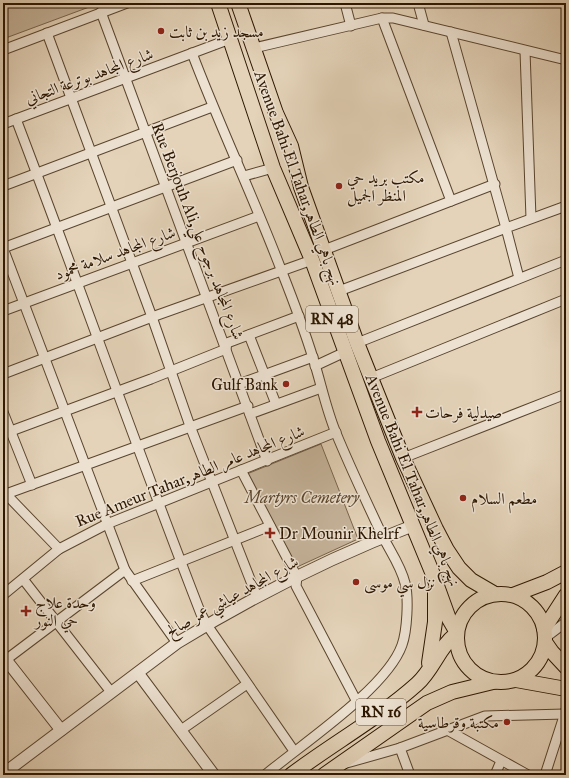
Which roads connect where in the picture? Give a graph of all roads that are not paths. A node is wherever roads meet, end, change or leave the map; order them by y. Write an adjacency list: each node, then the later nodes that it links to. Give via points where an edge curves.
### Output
1 (127, 3): 6 (street)
2 (218, 3): 12 (main road, Avenue Bahi El Tahar,نهج باهي الطاهر / RN 48)
3 (238, 3): 13 (main road, Avenue Bahi El Tahar,نهج باهي الطاهر / RN 48)
4 (345, 3): 9 (street)
5 (418, 3): 8 (street)
6 (101, 12): 11 (street); 18 (street, Rue Berjouh Ali,شارع المجاهد برجوح علي)
7 (382, 18): 8 (street); 9 (street); 32 (street)
8 (424, 25): 10 (street)
9 (351, 26): 13 (street)
10 (451, 32): 15 (street); 29 (street)
11 (47, 33): 14 (street); 19 (street)
12 (230, 39): 16 (street, شارع المجاهد بوترعة التجاني); 26 (main road, Avenue Bahi El Tahar,نهج باهي الطاهر / RN 48)
13 (254, 48): 41 (main road, Avenue Bahi El Tahar,نهج باهي الطاهر / RN 48, via 276,114 291,146 301,187)
14 (3, 50)
15 (525, 51): 17 (street); 36 (street)
16 (192, 53): 18 (street, شارع المجاهد بوترعة التجاني); 20 (street)
17 (566, 60)
18 (125, 79): 19 (street, شارع المجاهد بوترعة التجاني); 23 (street, Rue Berjouh Ali,شارع المجاهد برجوح علي)
19 (71, 98): 21 (street, شارع المجاهد بوترعة التجاني); 24 (street)
20 (212, 107): 23 (street); 25 (street)
21 (16, 119): 22 (street, شارع المجاهد بوترعة التجاني); 27 (street)
22 (3, 124)
23 (144, 132): 24 (street); 31 (street, Rue Berjouh Ali,شارع المجاهد برجوح علي)
24 (91, 153): 27 (street); 34 (street)
25 (237, 160): 28 (street); 31 (street)
26 (273, 168): 28 (street); 42 (main road, Avenue Bahi El Tahar,نهج باهي الطاهر / RN 48)
27 (37, 173): 30 (street); 37 (street)
28 (244, 176): 35 (street)
29 (495, 184): 32 (street); 38 (street)
30 (3, 186)
31 (165, 187): 34 (street); 39 (street, Rue Berjouh Ali,شارع المجاهد برجوح علي)
32 (451, 201): 41 (street)
33 (566, 206): 36 (street)
34 (111, 208): 37 (street); 44 (street)
35 (259, 216): 39 (street, شارع المجاهد سلامة محمود); 45 (street)
36 (531, 218): 38 (street)
37 (58, 228): 40 (street); 47 (street)
38 (506, 228): 46 (street); 48 (street)
39 (186, 242): 44 (street, شارع المجاهد سلامة محمود); 49 (street, Rue Berjouh Ali,شارع المجاهد برجوح علي)
40 (3, 248): 51 (street)
41 (324, 250): 48 (main road, Avenue Bahi El Tahar,نهج باهي الطاهر / RN 48)
42 (312, 260): 45 (street); 59 (main road, Avenue Bahi El Tahar,نهج باهي الطاهر / RN 48)
43 (566, 260): 46 (street)
44 (132, 262): 47 (street, شارع المجاهد سلامة محمود); 54 (street)
45 (282, 270): 49 (street); 53 (street)
46 (519, 278): 57 (street)
47 (78, 283): 51 (street, شارع المجاهد سلامة محمود); 56 (street)
48 (339, 291): 57 (main road, Avenue Bahi El Tahar,نهج باهي الطاهر / RN 48)
49 (205, 297): 54 (street); 58 (street, Rue Berjouh Ali,شارع المجاهد برجوح علي)
50 (566, 299): 65 (street)
51 (23, 303): 52 (street, شارع المجاهد سلامة محمود); 60 (street)
52 (3, 311)
53 (299, 316): 55 (street); 61 (street)
54 (152, 317): 56 (street); 62 (street)
55 (249, 335): 58 (street, via 227,343); 64 (street)
56 (98, 338): 60 (street); 68 (street)
57 (357, 343): 65 (main road, Avenue Bahi El Tahar,نهج باهي الطاهر / RN 48)
58 (226, 349): 62 (street); 66 (street, Rue Berjouh Ali,شارع المجاهد برجوح علي)
59 (345, 352): 61 (street); 88 (main road, Avenue Bahi El Tahar,نهج باهي الطاهر / RN 48)
60 (44, 358): 63 (street); 73 (street)
61 (314, 361): 64 (street); 67 (street)
62 (170, 371): 68 (street); 74 (street)
63 (3, 374)
64 (264, 375): 66 (street); 70 (street)
65 (371, 378): 78 (main road, Avenue Bahi El Tahar,نهج باهي الطاهر / RN 48)
66 (239, 384): 71 (street, Rue Berjouh Ali,شارع المجاهد برجوح علي)
67 (321, 388): 70 (street); 76 (street)
68 (117, 392): 73 (street); 77 (street)
69 (566, 394): 78 (street)
70 (276, 404): 71 (street)
71 (249, 410): 74 (street); 79 (street, Rue Berjouh Ali,شارع المجاهد برجوح علي)
72 (3, 412): 75 (street)
73 (64, 412): 75 (street); 80 (street)
74 (190, 426): 77 (street); 82 (street)
75 (7, 432): 83 (street)
76 (336, 432): 79 (street, Rue Ameur Tahar,شارع المجاهد عامر الطاهر); 89 (street)
77 (136, 446): 80 (street); 85 (street)
78 (403, 458): 99 (main road, Avenue Bahi El Tahar,نهج باهي الطاهر / RN 48, via 446,550 465,574)
79 (267, 460): 81 (street, Rue Ameur Tahar,شارع المجاهد عامر الطاهر)
80 (84, 465): 83 (street); 86 (street)
81 (241, 470): 82 (street, Rue Ameur Tahar,شارع المجاهد عامر الطاهر); 87 (street)
82 (212, 482): 85 (street, Rue Ameur Tahar,شارع المجاهد عامر الطاهر); 90 (street)
83 (32, 485): 84 (street)
84 (5, 492): 91 (street)
85 (159, 504): 86 (street, Rue Ameur Tahar,شارع المجاهد عامر الطاهر); 92 (street)
86 (107, 524): 91 (street, Rue Ameur Tahar,شارع المجاهد عامر الطاهر); 93 (street)
87 (270, 526): 90 (street); 96 (street)
88 (412, 526): 89 (street, شارع المجاهد عياشي عمر صالح); 94 (main road, Avenue Bahi El Tahar,نهج باهي الطاهر / RN 48)
89 (383, 537): 96 (street, شارع المجاهد عياشي عمر صالح); 119 (street, via 400,566 406,585 405,633 397,658)
90 (236, 539): 92 (street); 103 (street)
91 (58, 549): 97 (street, Rue Ameur Tahar,شارع المجاهد عامر الطاهر)
92 (181, 562): 98 (street); 106 (street)
93 (124, 570): 98 (street); 104 (street)
94 (432, 572): 107 (main road, Avenue Bahi El Tahar,نهج باهي الطاهر / RN 48); 112 (main road, via 436,622)
95 (566, 572): 101 (main road)
96 (297, 577): 103 (street, شارع المجاهد عياشي عمر صالح); 119 (street, via 296,586)
97 (23, 579): 100 (street, Rue Ameur Tahar,شارع المجاهد عامر الطاهر); 104 (street)
98 (132, 581): 109 (street)
99 (495, 594): 101 (main road); 107 (main road, via 484,596 470,606 460,620)
100 (3, 595)
101 (513, 595): 108 (main road, via 533,607 540,617)
102 (566, 595): 108 (main road)
103 (257, 597): 106 (street, شارع المجاهد عياشي عمر صالح)
104 (56, 621): 110 (street); 118 (street)
105 (566, 622): 108 (street)
106 (207, 625): 109 (street, شارع المجاهد عياشي عمر صالح); 116 (street)
107 (456, 632): 112 (main road, RN 16); 115 (main road, via 457,647 466,665 480,678)
108 (545, 636): 111 (main road, via 552,652); 114 (main road, via 542,654 536,665)
109 (177, 643): 113 (street, شارع المجاهد عياشي عمر صالح)
110 (4, 659): 121 (street)
111 (566, 667)
112 (427, 672): 131 (main road, RN 16, via 418,683 388,707)
113 (138, 673): 118 (street, شارع المجاهد عياشي عمر صالح); 122 (street)
114 (516, 680): 115 (main road); 117 (main road)
115 (493, 682): 128 (main road, RN 16, via 452,692 427,703)
116 (247, 684): 122 (street); 125 (street)
117 (566, 688)
118 (111, 692): 121 (street, شارع المجاهد عياشي عمر صالح)
119 (357, 702): 125 (street)
120 (565, 712): 123 (street, via 485,716); 136 (street)
121 (61, 730): 127 (street, شارع المجاهد عياشي عمر صالح)
122 (181, 730): 129 (street)
123 (449, 731): 124 (street); 126 (street)
124 (400, 748): 128 (street); 133 (street)
125 (294, 751): 130 (street)
126 (501, 761): 134 (street); 135 (street)
127 (5, 770)
128 (338, 771): 132 (main road, RN 16)
129 (214, 775)
130 (265, 775)
131 (291, 775)
132 (324, 775)
133 (410, 775)
134 (495, 775)
135 (528, 775)
136 (545, 775)

